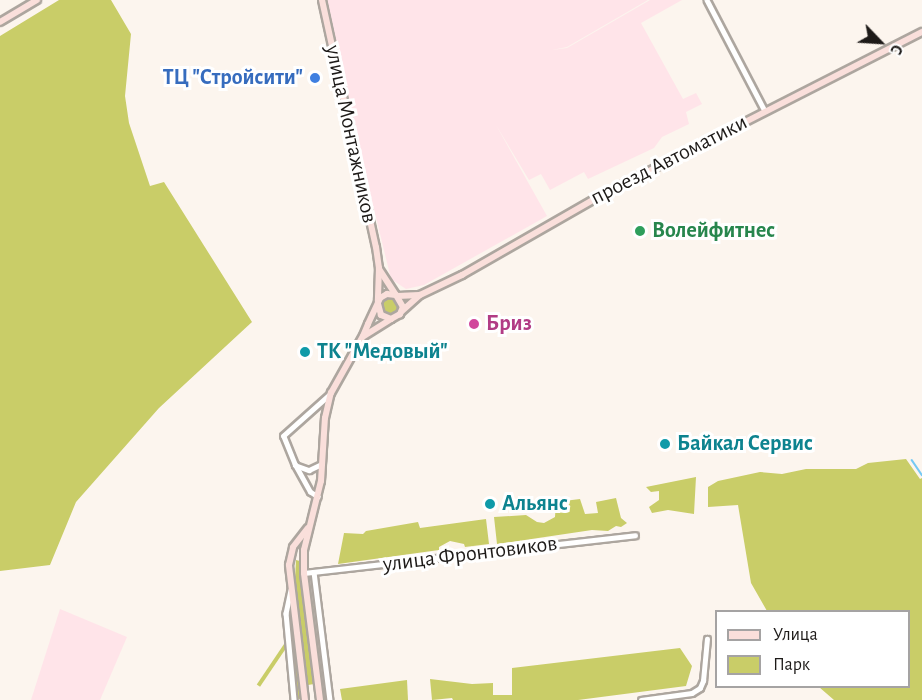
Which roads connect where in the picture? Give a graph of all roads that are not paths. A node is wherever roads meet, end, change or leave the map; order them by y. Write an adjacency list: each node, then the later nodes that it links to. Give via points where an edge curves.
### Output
1 (37, 0): 4 (main road)
2 (321, 0): 7 (main road, улица Монтажников)
3 (707, 0): 6 (street)
4 (0, 22)
5 (922, 32): 6 (main road, проезд Автоматики)
6 (765, 111): 9 (main road, проезд Автоматики, via 633,178)
7 (379, 268): 8 (main road, улица Монтажников); 10 (main road, улица Монтажников)
8 (397, 295): 9 (main road, проезд Автоматики); 10 (main road, via 384,295); 11 (main road)
9 (420, 296): 11 (main road, проезд Автоматики)
10 (378, 303): 12 (main road, via 381,315); 13 (main road, улица Монтажников)
11 (402, 311): 12 (main road)
12 (391, 319): 13 (main road, улица Монтажников)
13 (363, 336): 14 (main road, улица Монтажников)
14 (331, 393): 15 (main road, улица Монтажников, via 325,418); 16 (street, via 282,436)
15 (324, 462): 16 (street, via 309,470); 17 (main road, улица Монтажников)
16 (295, 465): 17 (street, via 310,492)
17 (318, 497): 18 (main road, улица Монтажников)
18 (309, 528): 20 (main road, улица Монтажников, via 293,547); 21 (main road, улица Монтажников)
19 (635, 535): 22 (street, улица Фронтовиков)
20 (289, 561): 21 (main road); 24 (main road)
21 (304, 561): 23 (main road, улица Монтажников)
22 (314, 572): 23 (street, улица Фронтовиков); 26 (street)
23 (304, 573): 25 (main road, улица Монтажников)
24 (291, 591): 29 (main road); 30 (street, via 286,613)
25 (307, 595): 26 (street); 28 (main road, улица Монтажников)
26 (317, 601): 33 (street)
27 (707, 639): 34 (street, via 700,688 692,693)
28 (319, 689): 29 (main road); 32 (main road, улица Монтажников)
29 (304, 690): 31 (main road)
30 (294, 700)
31 (305, 700)
32 (320, 700)
33 (330, 700)
34 (641, 700)

